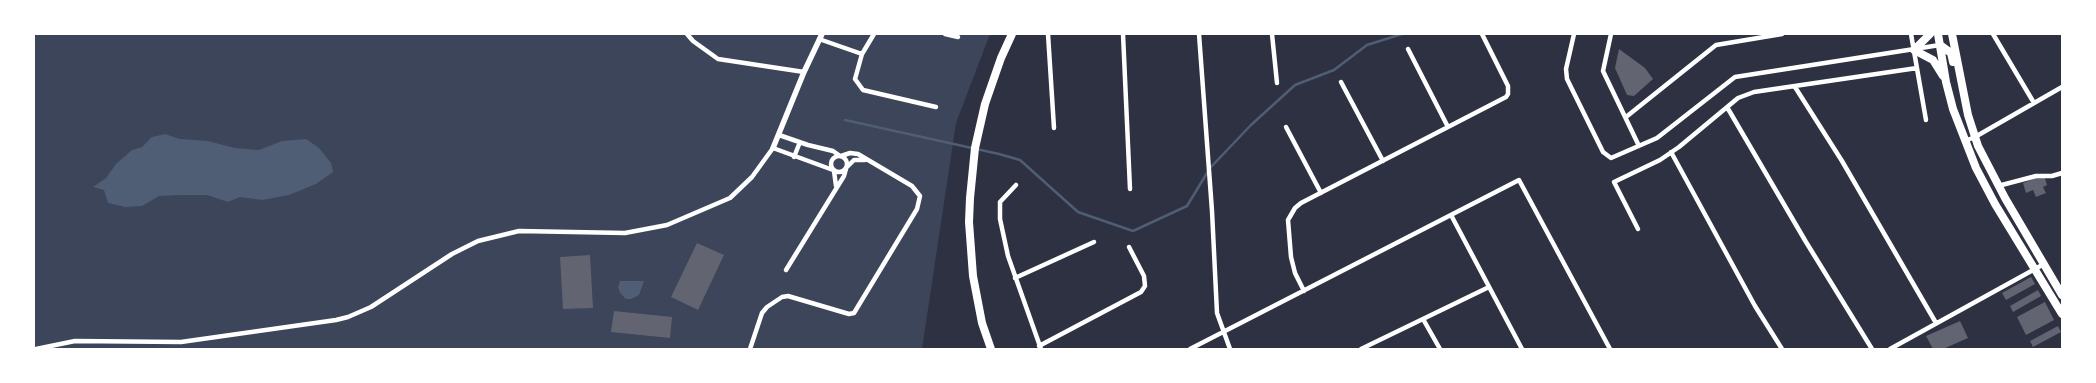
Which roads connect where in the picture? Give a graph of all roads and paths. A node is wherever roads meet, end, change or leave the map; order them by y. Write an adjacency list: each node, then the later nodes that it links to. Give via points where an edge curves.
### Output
1 (687, 34): 25 (street, via 718,59)
2 (874, 34): 23 (street)
3 (945, 34): 19 (street)
4 (1012, 34): 77 (main road, via 993,79 972,170 970,252 977,300)
5 (1048, 34): 38 (street)
6 (1123, 34): 56 (street)
7 (1199, 34): 73 (street, via 1217,313)
8 (1272, 34): 28 (street)
9 (1482, 34): 37 (street, via 1509,90 1506,97)
10 (1574, 34): 43 (street, via 1566,74 1603,152 1607,157 1614,157)
11 (1611, 34): 34 (street, via 1603,71)
12 (1782, 34): 34 (street, via 1716,45)
13 (1911, 34): 22 (street)
14 (1930, 34): 22 (main road)
15 (1938, 34): 20 (main road)
16 (1951, 34): 20 (main road); 40 (main road)
17 (1993, 34): 31 (street)
18 (820, 36): 23 (street); 25 (street)
19 (958, 37)
20 (1940, 45): 22 (street); 27 (main road); 40 (main road, via 1951,53 1962,111)
21 (1408, 50): 37 (street)
22 (1914, 50): 24 (street); 27 (main road, via 1933,60); 43 (street, via 1734,77 1657,138)
23 (862, 54): 32 (street, via 855,79 863,90)
24 (1917, 68): 29 (street); 35 (street)
25 (804, 72): 39 (street)
26 (1341, 82): 49 (street)
27 (1946, 82): 41 (main road)
28 (1277, 83)
29 (1795, 87): 33 (street, via 1744,95); 72 (street, via 1842,161)
30 (2062, 87): 31 (street)
31 (2034, 103): 40 (street)
32 (936, 107)
33 (1727, 107): 45 (street); 85 (street)
34 (1626, 117): 43 (street)
35 (1926, 120)
36 (1286, 127): 57 (street)
37 (1448, 127): 49 (street)
38 (1054, 128)
39 (779, 135): 42 (street); 44 (street)
40 (1975, 137): 41 (street); 55 (main road)
41 (1965, 141): 64 (main road, via 1995,204)
42 (800, 142): 46 (street); 47 (street)
43 (1639, 146)
44 (773, 148): 47 (street); 75 (street, via 752,177 730,198 667,225 625,233 519,231 478,241 452,254 371,307 348,317 181,342 75,341)
45 (1671, 152): 59 (street, via 1614,182); 84 (street)
46 (841, 156): 48 (street, via 854,154); 50 (street, via 846,160); 51 (street, via 831,160)
47 (794, 157): 51 (street)
48 (864, 160): 50 (street, via 854,160); 76 (street, via 912,186 920,200 857,310 849,314 782,297 762,313)
49 (1383, 161): 57 (street)
50 (846, 168): 51 (street, via 842,172); 54 (street)
51 (834, 171): 54 (street)
52 (2062, 173): 55 (street)
53 (1016, 185): 65 (street, via 1002,198 999,207)
54 (836, 186): 63 (street)
55 (1998, 186): 62 (main road)
56 (1130, 189)
57 (1321, 193): 68 (street, via 1295,208 1288,220 1292,265)
58 (1451, 215): 67 (street); 68 (street); 83 (street, via 1519,180)
59 (1638, 229)
60 (1094, 242): 65 (street)
61 (1129, 247): 74 (street, via 1144,276 1141,292)
62 (2044, 264): 64 (street); 66 (main road)
63 (786, 270)
64 (2036, 270): 70 (main road); 72 (street)
65 (1015, 278): 74 (street)
66 (2060, 284): 69 (main road)
67 (1489, 287): 71 (street); 82 (street)
68 (1304, 291): 73 (street)
69 (2062, 295)
70 (2062, 314)
71 (1423, 319): 80 (street); 81 (street)
72 (1936, 324): 86 (street)
73 (1222, 332): 78 (street); 79 (street)
74 (1040, 347)
75 (36, 349)
76 (750, 349)
77 (991, 349)
78 (1190, 349)
79 (1230, 349)
80 (1361, 349)
81 (1440, 349)
82 (1522, 349)
83 (1610, 349)
84 (1782, 349)
85 (1872, 349)
86 (1890, 349)

